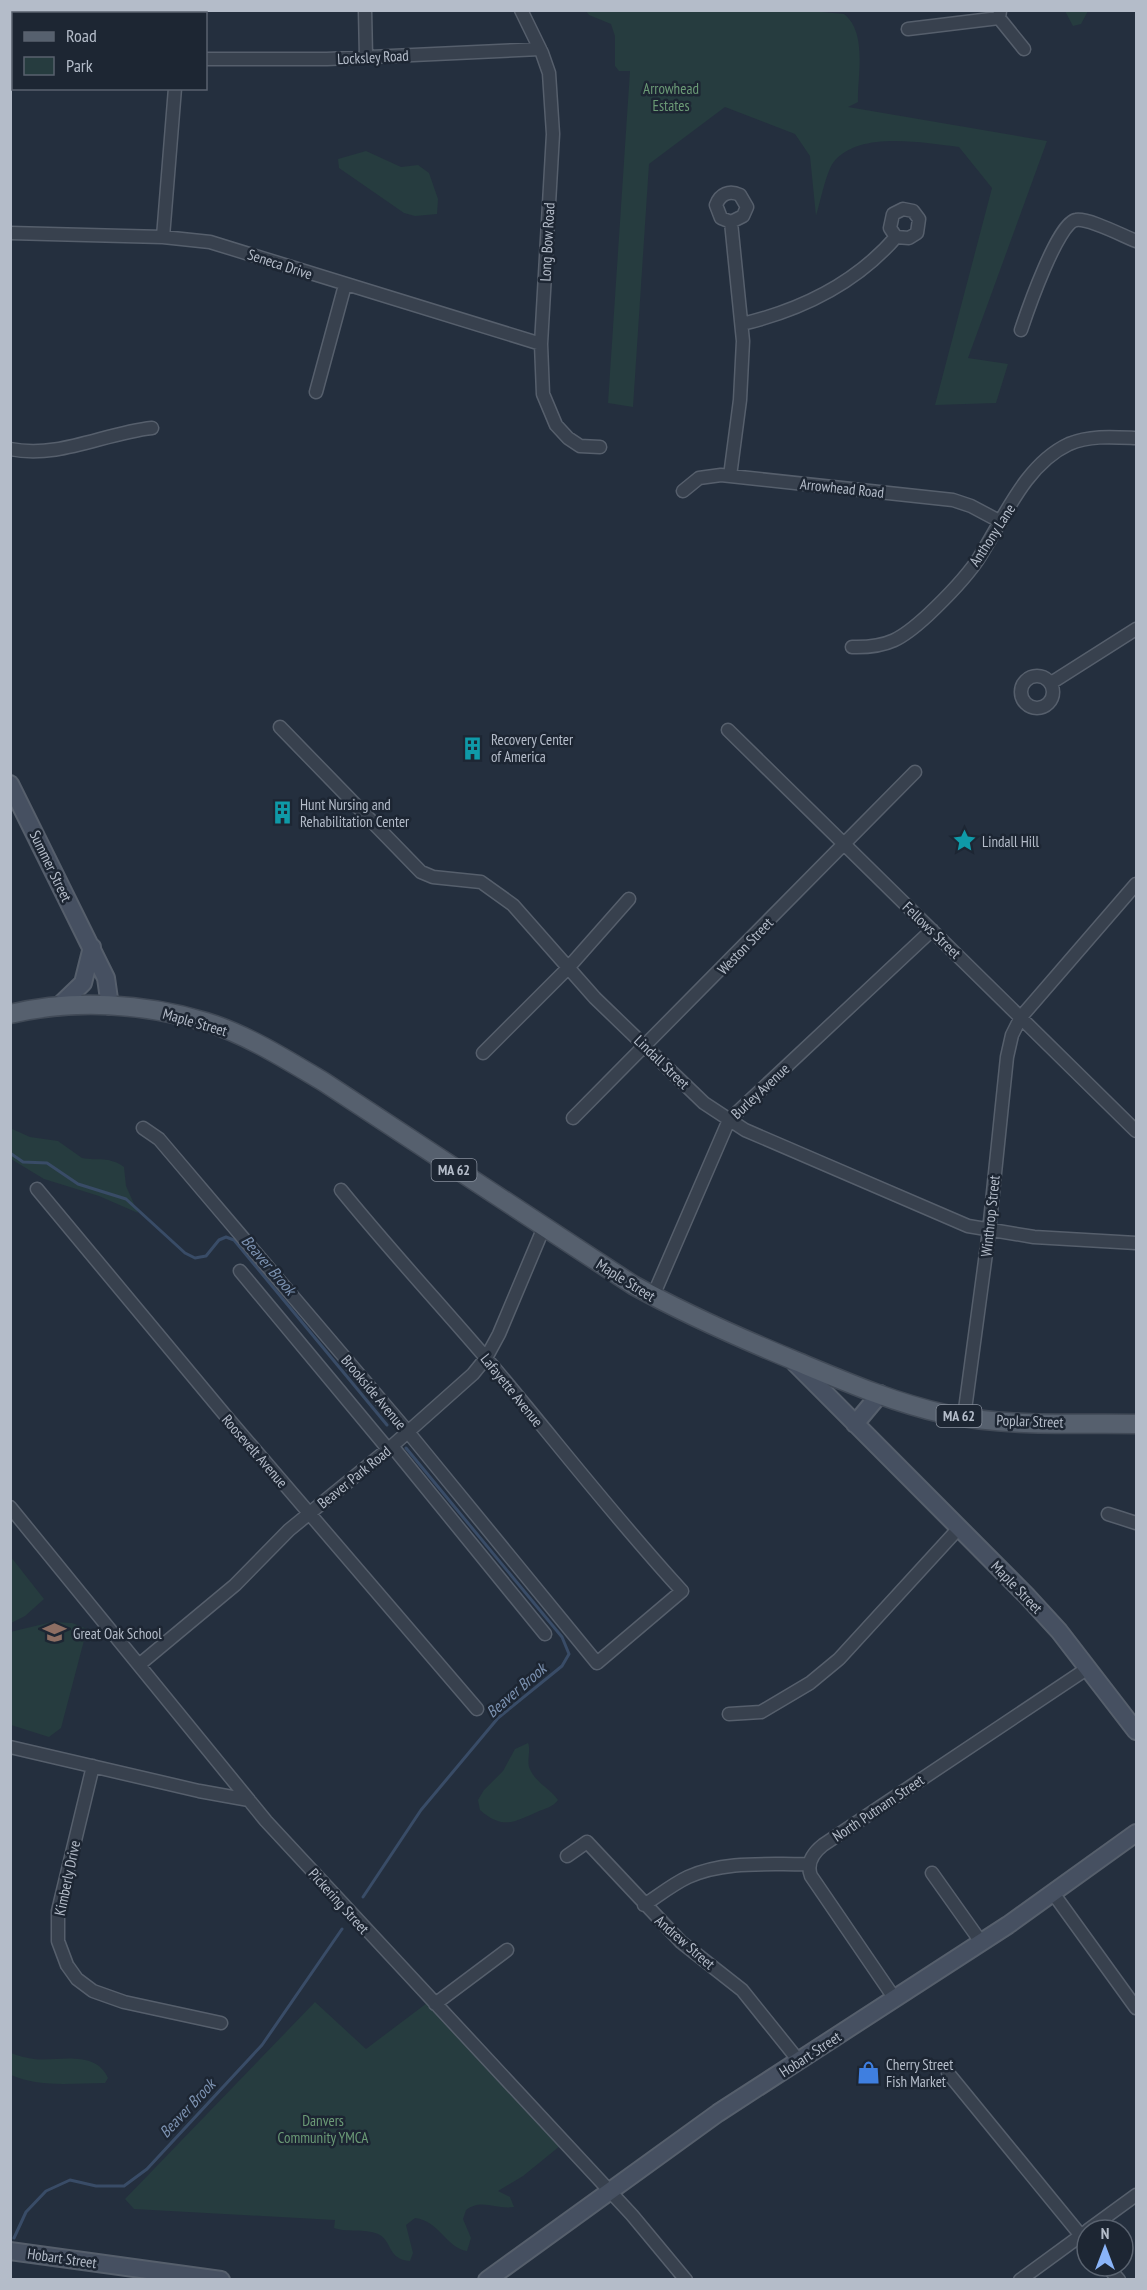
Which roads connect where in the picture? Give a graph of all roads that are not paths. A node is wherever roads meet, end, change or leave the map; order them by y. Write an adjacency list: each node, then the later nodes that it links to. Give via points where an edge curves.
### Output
1 (365, 10): 7 (street)
2 (521, 10): 5 (street, Long Bow Road)
3 (1000, 14): 4 (street); 6 (street)
4 (908, 29)
5 (540, 49): 7 (street, Locksley Road); 18 (street, Long Bow Road, via 549,73 553,134)
6 (1024, 49)
7 (366, 57): 8 (street, Locksley Road)
8 (207, 59)
9 (175, 90): 12 (street)
10 (731, 222): 16 (street)
11 (10, 233): 12 (street, Seneca Drive)
12 (163, 237): 15 (street, Seneca Drive, via 210,242)
13 (896, 237): 16 (street, via 866,265 818,297 778,315)
14 (1137, 241): 17 (street, via 1077,219 1071,222 1056,245)
15 (345, 285): 18 (street, Seneca Drive); 19 (street)
16 (742, 324): 24 (street, via 742,379)
17 (1021, 330)
18 (541, 344): 22 (street, Long Bow Road, via 543,394 556,425 580,446)
19 (316, 392)
20 (152, 428): 23 (street, via 129,430 51,452)
21 (1137, 438): 26 (street, Anthony Lane, via 1082,440 1058,450 1032,474)
22 (600, 447)
23 (10, 449)
24 (730, 476): 25 (street, Arrowhead Road, via 704,476); 26 (street, Arrowhead Road, via 953,500)
25 (683, 491)
26 (1001, 522): 28 (street, Anthony Lane, via 965,578 914,628 890,644)
27 (1137, 629): 29 (street)
28 (852, 647)
29 (1051, 683)
30 (280, 726): 39 (street, Lindall Street, via 421,872 481,882 513,905)
31 (728, 730): 34 (street, Fellows Street)
32 (915, 772): 34 (street, Weston Street)
33 (10, 784): 38 (main road, Summer Street)
34 (843, 845): 37 (street, Fellows Street); 44 (street, Weston Street)
35 (1137, 885): 43 (street, Winthrop Street)
36 (629, 899): 39 (street)
37 (932, 930): 43 (street, Fellows Street); 47 (street, Burley Avenue)
38 (92, 947): 40 (main road, via 83,983); 41 (main road, Summer Street, via 106,978)
39 (568, 968): 44 (street, Lindall Street); 45 (street)
40 (59, 1006): 41 (main road, Maple Street / MA 62); 42 (main road, Maple Street / MA 62)
41 (110, 1006): 52 (main road, Maple Street / MA 62, via 207,1022 285,1059)
42 (10, 1014)
43 (1021, 1017): 49 (street, Fellows Street); 53 (street, Winthrop Street, via 1007,1057)
44 (645, 1046): 46 (street, Weston Street); 47 (street, Lindall Street, via 704,1103)
45 (483, 1053)
46 (573, 1118)
47 (729, 1120): 53 (street, Lindall Street, via 871,1186); 56 (street, Burley Avenue)
48 (143, 1128): 63 (street, Brookside Avenue, via 159,1139)
49 (1137, 1131)
50 (37, 1189): 66 (street, Roosevelt Avenue)
51 (341, 1190): 57 (street, Lafayette Avenue)
52 (544, 1227): 56 (main road, Maple Street / MA 62); 57 (street, Beaver Park Road)
53 (989, 1231): 54 (street, Lindall Street); 60 (street, Winthrop Street)
54 (1137, 1243)
55 (240, 1271): 64 (street, Brookside Avenue)
56 (653, 1296): 58 (main road, Maple Street / MA 62)
57 (486, 1358): 63 (street, Beaver Park Road); 71 (street, Lafayette Avenue, via 622,1525 682,1591)
58 (790, 1359): 59 (main road, Poplar Street / MA 62); 61 (main road, Maple Street)
59 (880, 1394): 60 (main road, Poplar Street / MA 62, via 913,1406); 61 (main road)
60 (964, 1416): 62 (main road, Poplar Street / MA 62)
61 (855, 1424): 69 (main road, Maple Street)
62 (1137, 1424)
63 (408, 1432): 64 (street, Beaver Park Road); 71 (street, Brookside Avenue)
64 (390, 1447): 66 (street, Beaver Park Road); 70 (street, Brookside Avenue)
65 (10, 1507): 72 (street, Pickering Street)
66 (309, 1513): 72 (street, Beaver Park Road, via 235,1585); 74 (street, Roosevelt Avenue)
67 (1108, 1514): 68 (street)
68 (1137, 1523)
69 (959, 1528): 73 (main road, Maple Street, via 1026,1595); 75 (street, via 839,1659 810,1683 761,1712)
70 (545, 1634)
71 (597, 1663)
72 (140, 1664): 79 (street, Pickering Street)
73 (1088, 1668): 76 (main road, Maple Street); 84 (street, North Putnam Street, via 823,1845)
74 (477, 1709)
75 (729, 1714)
76 (1137, 1731)
77 (10, 1747): 78 (street)
78 (93, 1766): 80 (street); 93 (street, Kimberly Drive, via 58,1911 58,1941 67,1965 93,1991)
79 (225, 1769): 80 (street, via 222,1785); 81 (street, Pickering Street)
80 (215, 1794): 81 (street)
81 (249, 1800): 91 (street, Pickering Street)
82 (1137, 1833): 86 (main road, Hobart Street)
83 (567, 1856): 87 (street, Andrew Street, via 586,1842)
84 (809, 1864): 87 (street, via 729,1866 706,1871 687,1877); 90 (street, via 811,1876)
85 (932, 1874): 88 (street)
86 (1051, 1894): 88 (main road, Hobart Street); 92 (street)
87 (644, 1905): 94 (street, Andrew Street, via 681,1942 742,1990)
88 (981, 1942): 90 (main road, Hobart Street)
89 (507, 1950): 91 (street)
90 (895, 1999): 94 (main road, Hobart Street)
91 (435, 2004): 96 (street, Pickering Street)
92 (1137, 2008)
93 (221, 2023)
94 (799, 2061): 96 (main road, Hobart Street)
95 (948, 2073): 99 (street)
96 (609, 2190): 103 (main road, Hobart Street); 104 (street, Pickering Street)
97 (1137, 2195): 98 (street)
98 (1108, 2218)
99 (1075, 2222)
100 (1075, 2242): 105 (street)
101 (10, 2251): 102 (main road, Hobart Street)
102 (221, 2280)
103 (487, 2280)
104 (686, 2280)
105 (1020, 2280)

